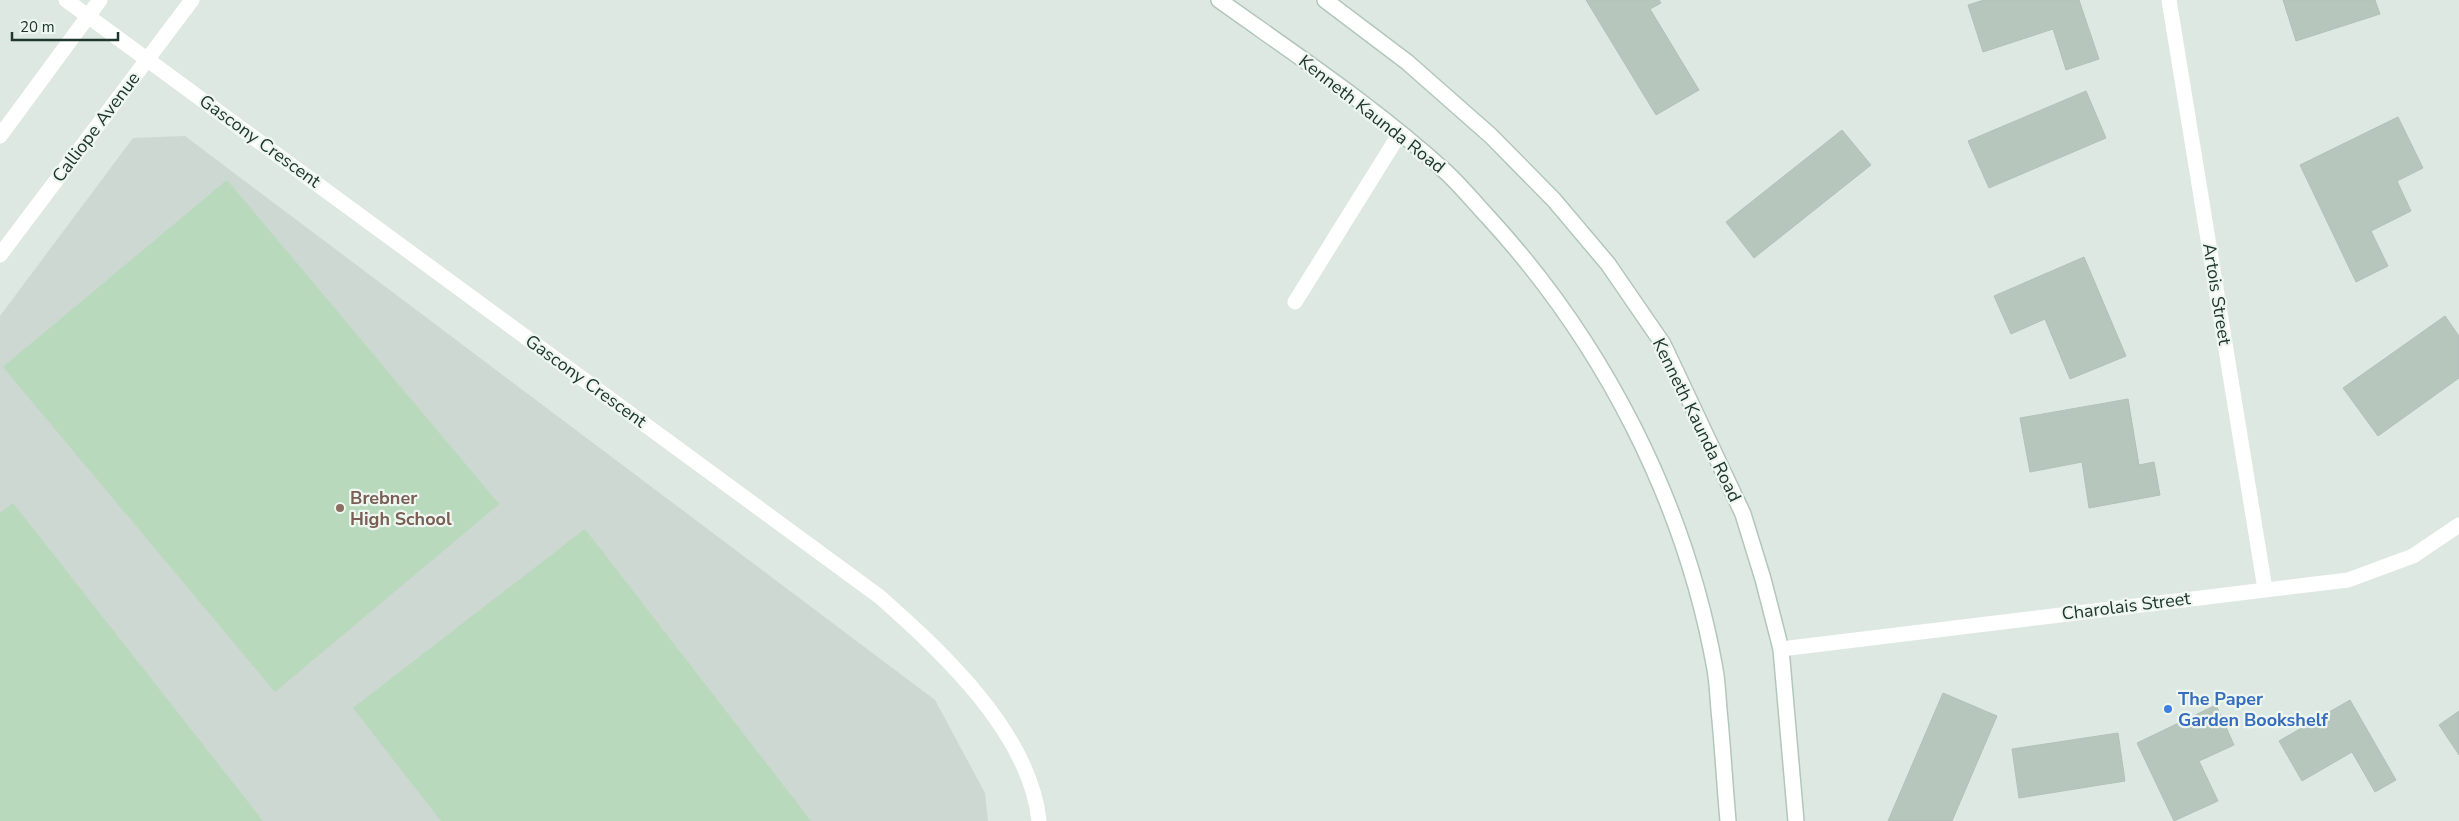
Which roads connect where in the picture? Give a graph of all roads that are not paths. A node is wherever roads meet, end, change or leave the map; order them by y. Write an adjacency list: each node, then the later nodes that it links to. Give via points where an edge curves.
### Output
1 (66, 0): 7 (street, Gascony Crescent)
2 (100, 0): 7 (street)
3 (192, 0): 8 (street, Calliope Avenue)
4 (1219, 0): 9 (street, Kenneth Kaunda Road)
5 (1326, 0): 15 (street, Kenneth Kaunda Road, via 1407,62 1491,136 1554,200 1608,264 1664,344 1743,514)
6 (2169, 0): 14 (street, Artois Street)
7 (88, 16): 8 (street, Gascony Crescent); 10 (street)
8 (147, 58): 11 (street, Calliope Avenue); 16 (street, Gascony Crescent, via 880,597 970,685 1004,730 1025,770)
9 (1400, 132): 12 (street); 17 (street, Kenneth Kaunda Road, via 1448,173 1512,243 1566,312 1618,394 1651,462 1688,558 1706,623 1716,672)
10 (0, 136)
11 (0, 255)
12 (1295, 302)
13 (2459, 525): 14 (street, Charolais Street, via 2413,556 2348,580)
14 (2264, 589): 15 (street, Charolais Street)
15 (1780, 649): 18 (street, Kenneth Kaunda Road)
16 (1039, 821)
17 (1728, 821)
18 (1796, 821)

